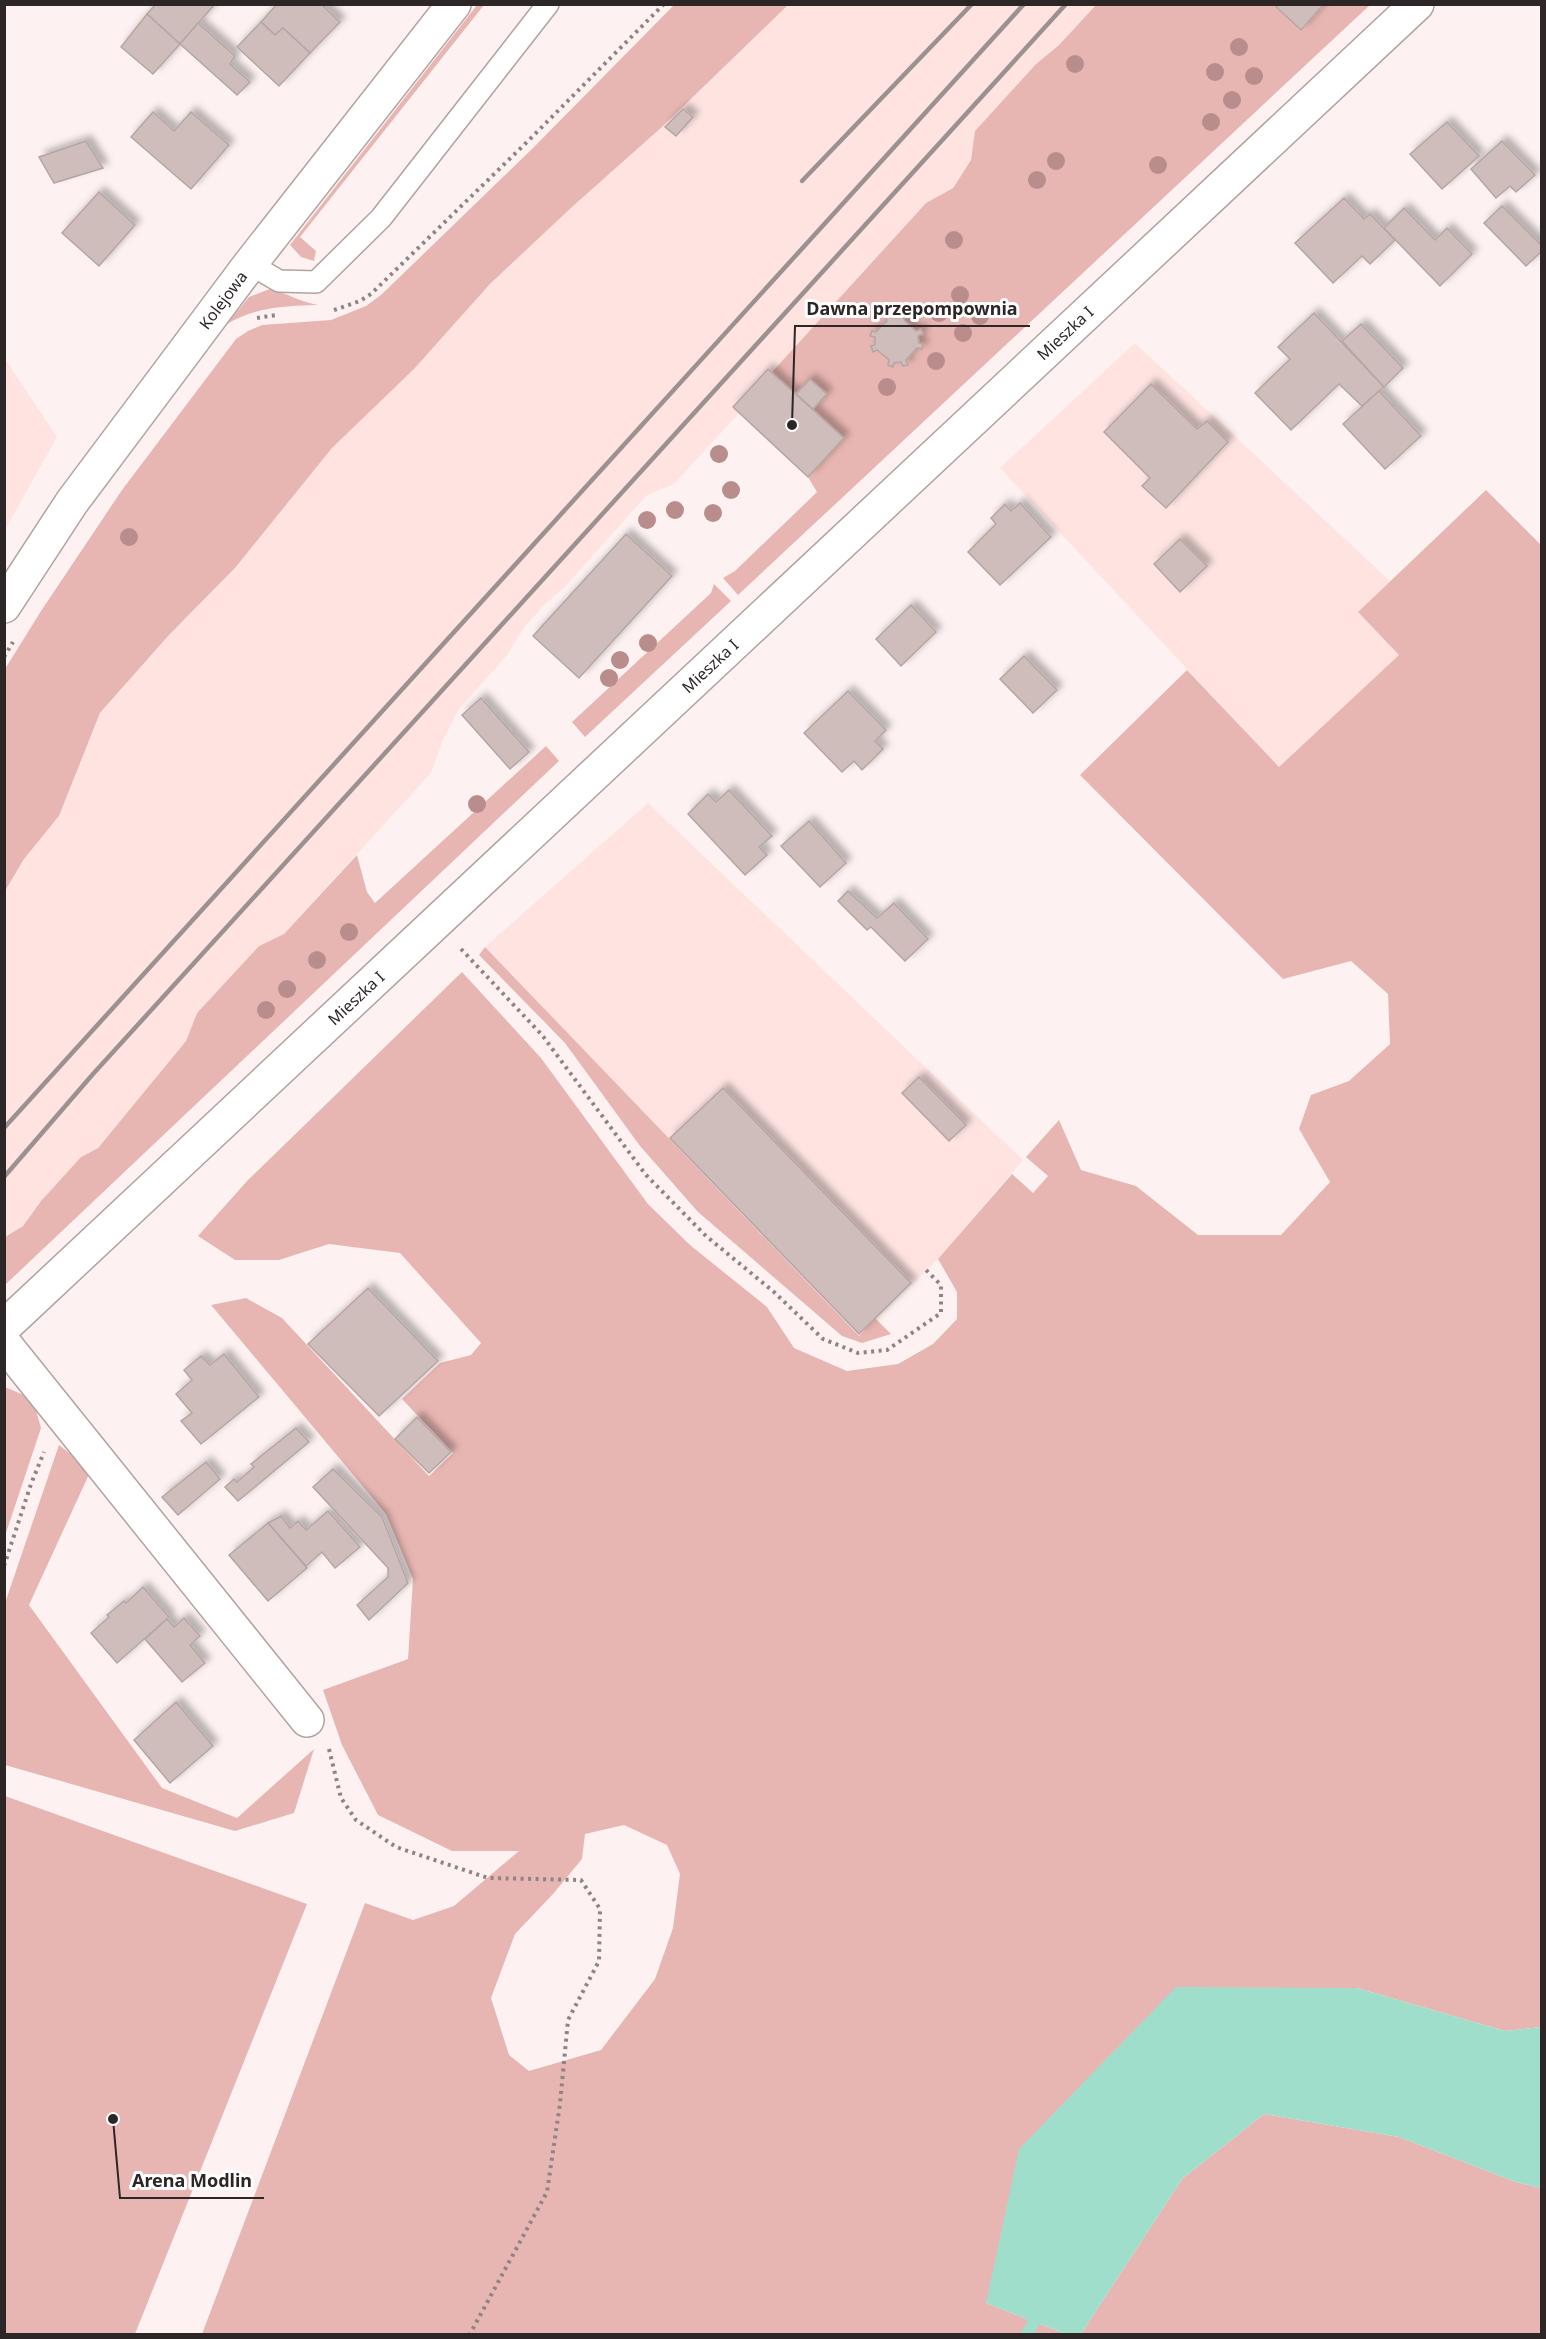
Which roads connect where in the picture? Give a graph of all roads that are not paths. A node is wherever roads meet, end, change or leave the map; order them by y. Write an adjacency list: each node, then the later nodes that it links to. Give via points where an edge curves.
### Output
1 (454, 4): 4 (street, Kolejowa)
2 (548, 4): 4 (lane, via 381,218 316,282 279,281)
3 (1416, 4): 6 (street, Mieszka I)
4 (250, 264): 5 (street, Kolejowa, via 72,502)
5 (4, 606)
6 (4, 1327)
7 (4, 1343): 8 (street)
8 (308, 1720)

